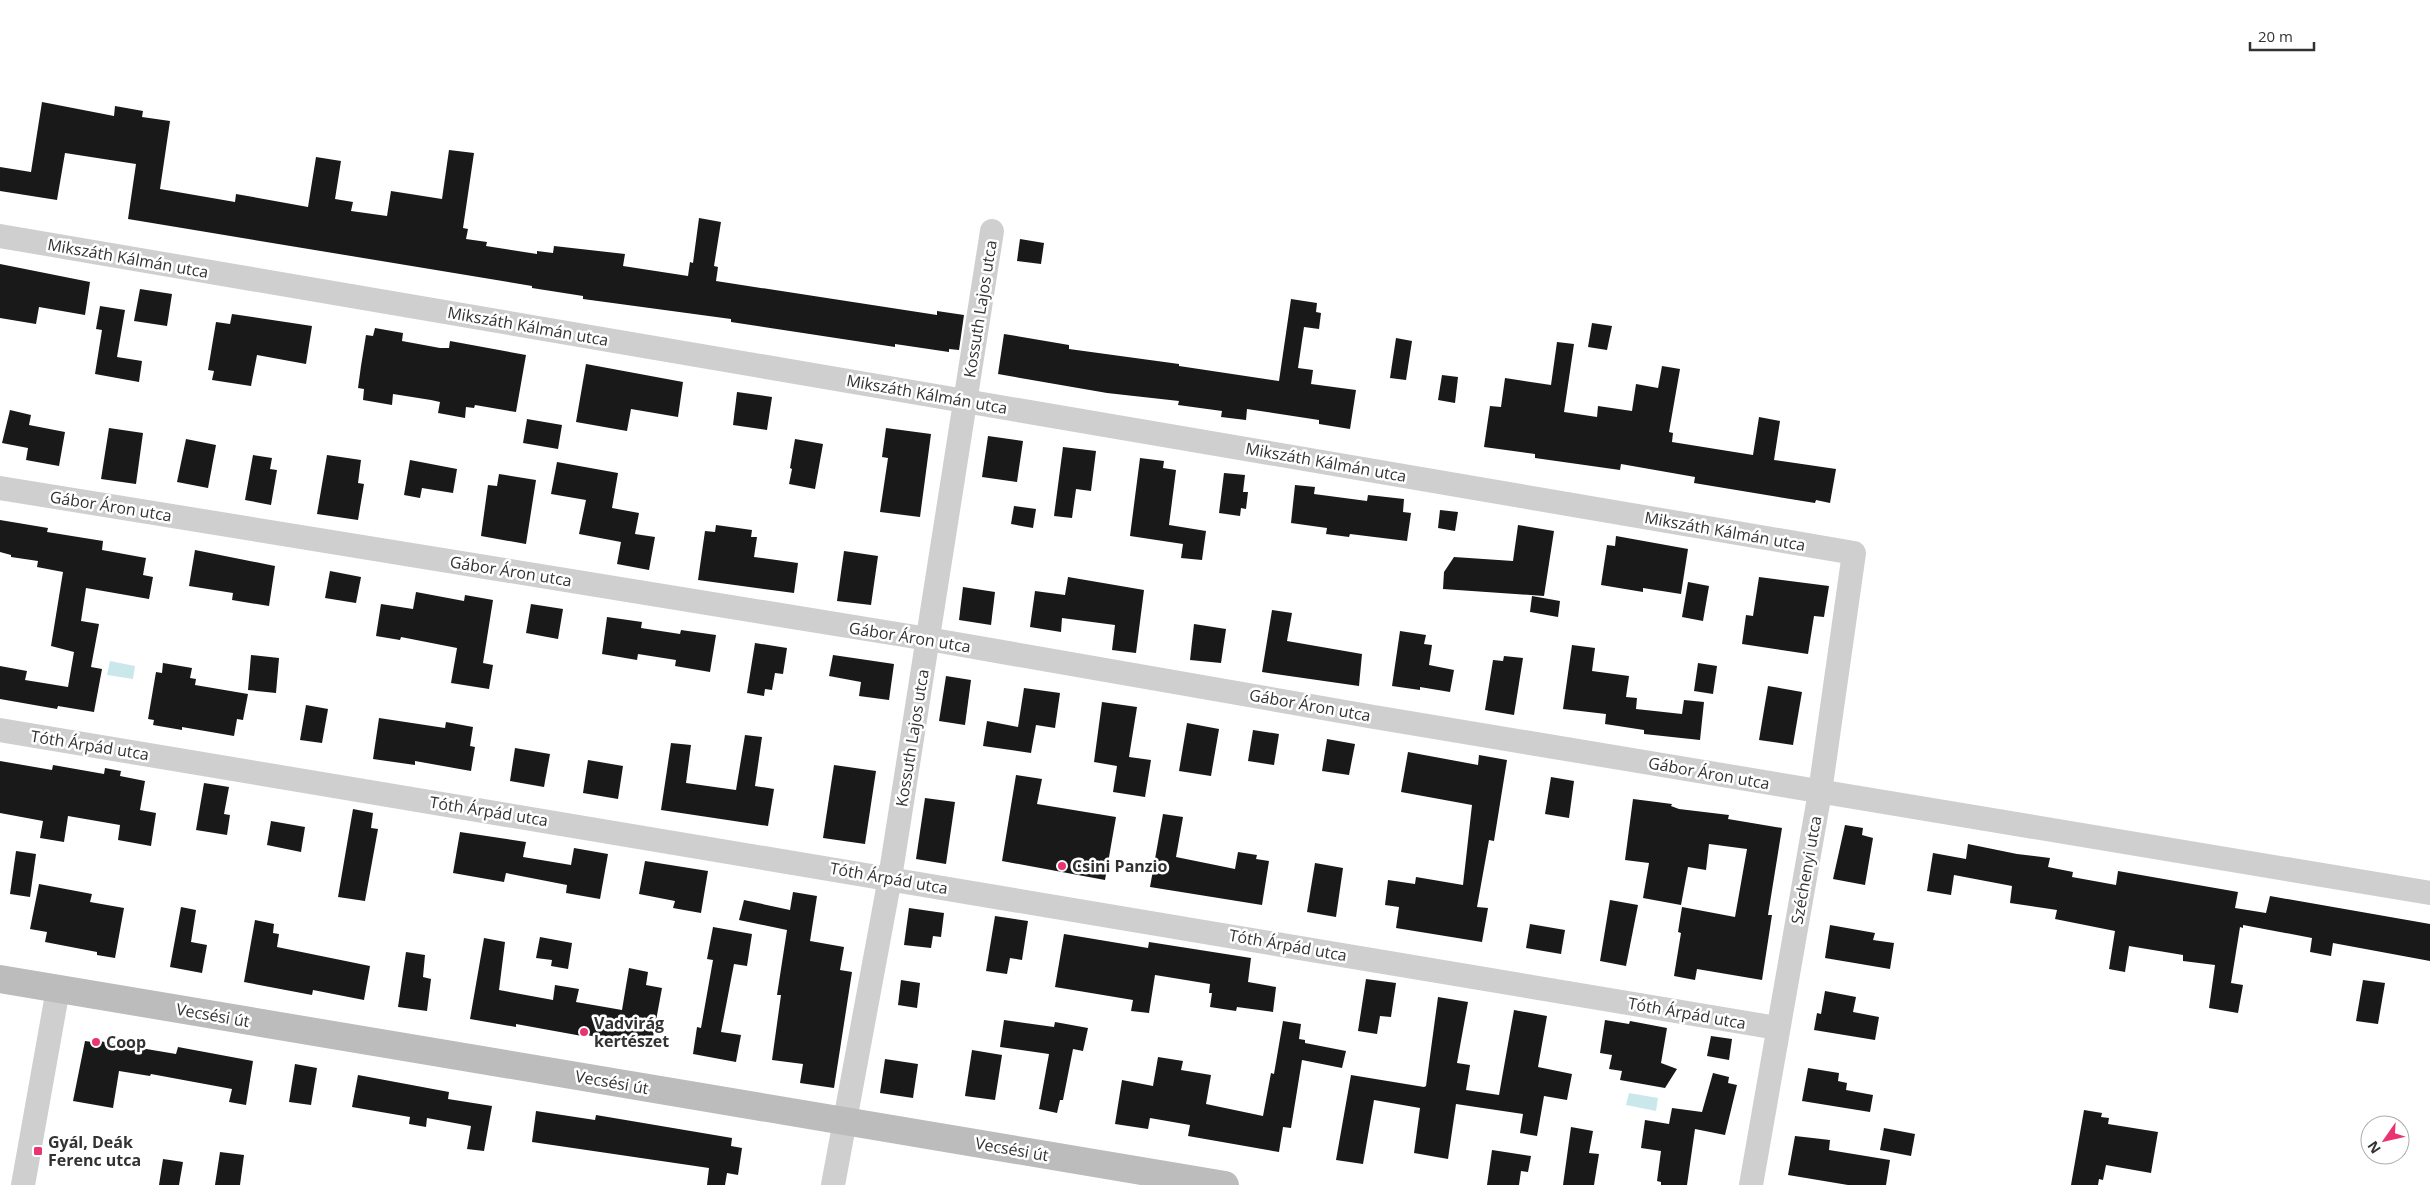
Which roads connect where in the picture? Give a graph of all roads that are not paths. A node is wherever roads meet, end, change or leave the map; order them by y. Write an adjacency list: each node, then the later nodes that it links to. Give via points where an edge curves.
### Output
1 (992, 231): 3 (street, Kossuth Lajos utca)
2 (0, 236): 3 (street, Mikszáth Kálmán utca)
3 (967, 401): 5 (street, Mikszáth Kálmán utca); 6 (street, Kossuth Lajos utca)
4 (0, 488): 6 (street, Gábor Áron utca)
5 (1854, 553): 8 (street, Széchenyi utca)
6 (928, 639): 8 (street, Gábor Áron utca); 9 (street, Kossuth Lajos utca)
7 (0, 730): 9 (street, Tóth Árpád utca)
8 (1820, 792): 10 (street, Gábor Áron utca); 13 (street, Széchenyi utca)
9 (890, 878): 13 (street, Tóth Árpád utca); 14 (street, Kossuth Lajos utca)
10 (2430, 893)
11 (0, 979): 12 (main road, Vecsési út)
12 (58, 989): 14 (main road, Vecsési út); 15 (street)
13 (1777, 1028): 18 (street, Széchenyi utca)
14 (844, 1121): 16 (street, Kossuth Lajos utca); 17 (main road, Vecsési út)
15 (23, 1185)
16 (833, 1185)
17 (1225, 1185)
18 (1751, 1185)

